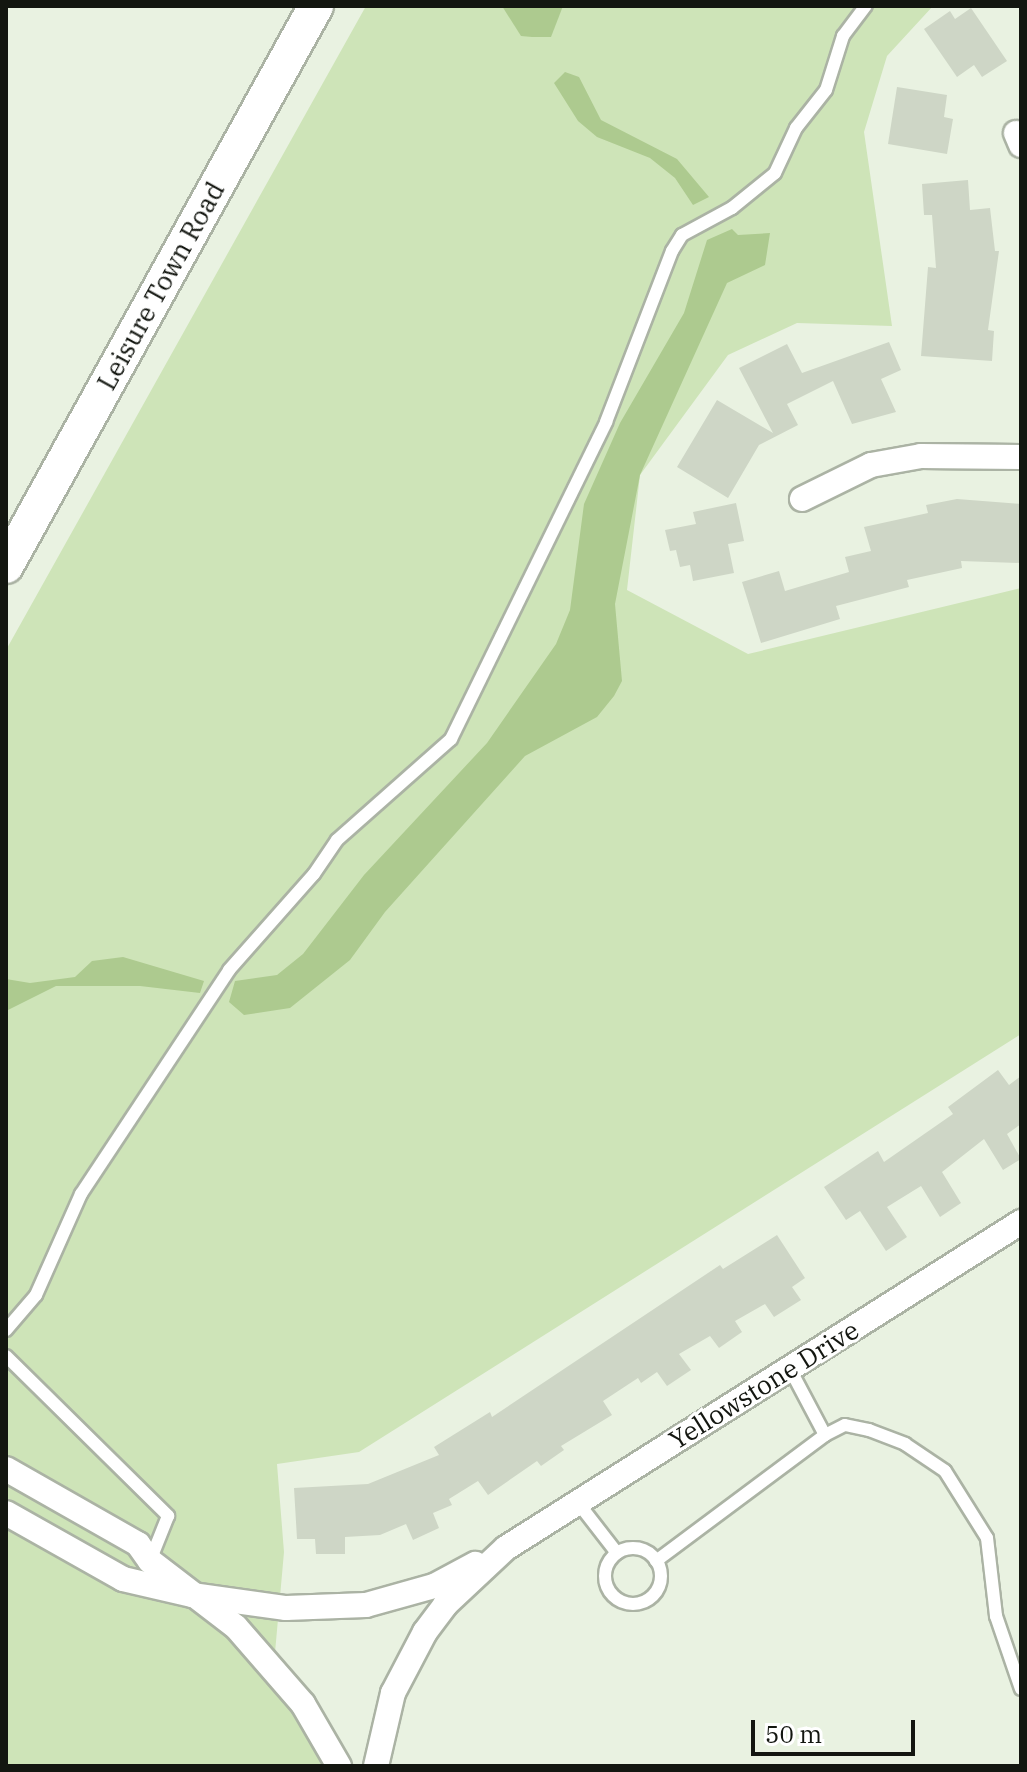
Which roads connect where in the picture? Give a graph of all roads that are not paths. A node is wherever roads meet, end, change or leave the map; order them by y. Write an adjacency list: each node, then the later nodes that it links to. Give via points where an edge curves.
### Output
1 (316, 6): 5 (main road, Leisure Town Road)
2 (866, 6): 7 (lane, via 843,36 826,90 796,128 775,173 732,208 682,235 672,251 606,422 451,739 337,840 314,874 229,970 81,1194 36,1295)
3 (1021, 457): 4 (street, via 921,456 871,465)
4 (802, 499)
5 (6, 566)
6 (1021, 1222): 9 (street, Yellowstone Drive)
7 (6, 1330)
8 (6, 1356): 16 (lane, via 168,1516)
9 (790, 1369): 10 (lane); 12 (street, Yellowstone Drive)
10 (825, 1435): 17 (lane); 19 (lane, via 845,1425 869,1430 905,1444 945,1471 987,1538 996,1616)
11 (6, 1469): 16 (street, via 138,1544)
12 (579, 1504): 14 (street, Yellowstone Drive); 15 (lane)
13 (6, 1513): 18 (street, Yellowstone Drive, via 123,1579)
14 (506, 1548): 18 (street, Yellowstone Drive, via 434,1586 366,1605 286,1608); 21 (street, Yellowstone Drive, via 445,1605 419,1642 393,1693)
15 (617, 1553): 17 (lane, via 634,1548); 17 (lane, via 606,1567 606,1584 625,1603 644,1602 658,1589)
16 (150, 1561): 18 (street)
17 (656, 1561)
18 (192, 1595): 20 (street, via 261,1652 303,1704)
19 (1021, 1689)
20 (339, 1766)
21 (376, 1766)

